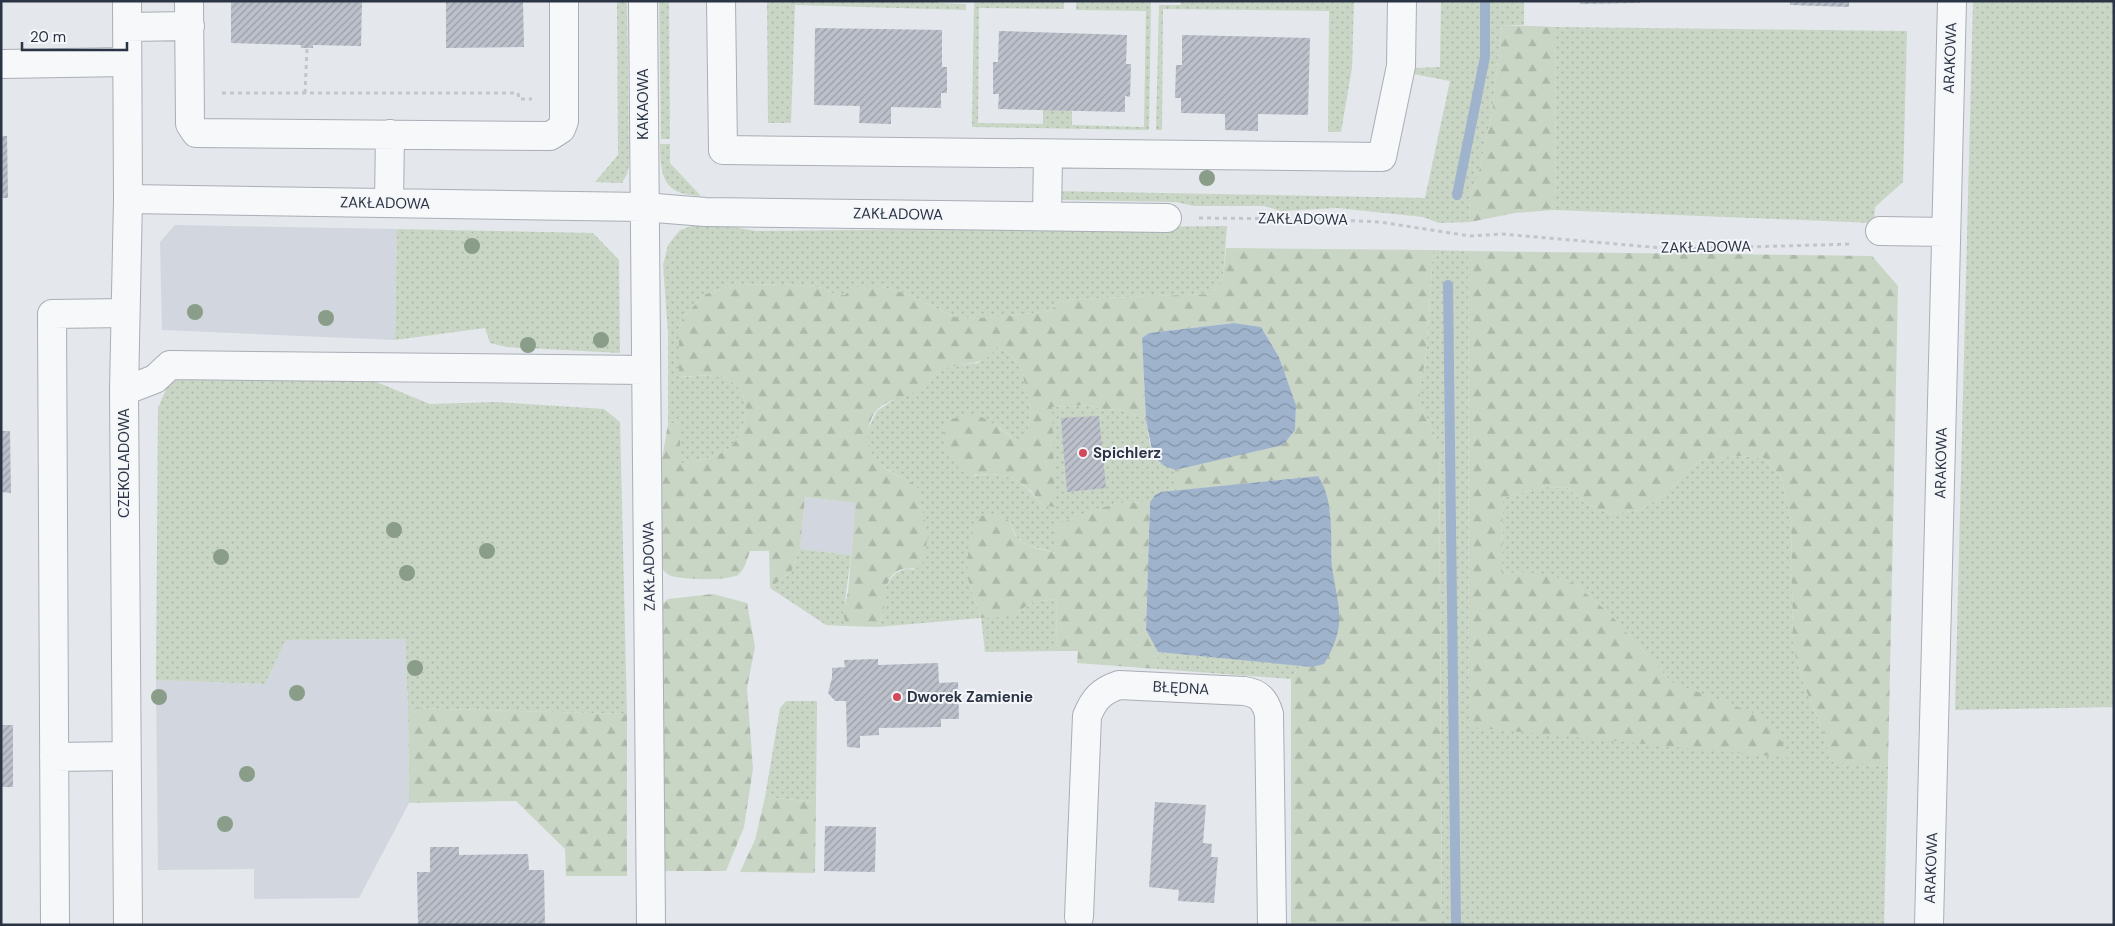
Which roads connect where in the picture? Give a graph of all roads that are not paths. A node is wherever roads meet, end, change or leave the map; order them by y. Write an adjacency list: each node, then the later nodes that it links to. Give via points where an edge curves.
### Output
1 (564, 1): 10 (street, via 564,121 561,130 550,136)
2 (643, 1): 15 (street, KAKAOWA)
3 (721, 1): 11 (street, via 723,150)
4 (1402, 1): 11 (street, via 1401,66 1382,157)
5 (1952, 1): 18 (street, ARAKOWA)
6 (127, 14): 7 (street); 8 (street, CZEKOLADOWA)
7 (190, 14): 10 (street, via 190,124 196,133)
8 (127, 62): 9 (street); 12 (street, CZEKOLADOWA)
9 (1, 64)
10 (390, 134): 13 (street)
11 (1048, 155): 14 (street)
12 (128, 200): 13 (street, ZAKŁADOWA); 19 (street, CZEKOLADOWA)
13 (389, 203): 15 (street, ZAKŁADOWA)
14 (1047, 203): 15 (street, ZAKŁADOWA, via 705,212); 16 (street, ZAKŁADOWA)
15 (643, 207): 20 (street, ZAKŁADOWA)
16 (1167, 218)
17 (1880, 231): 18 (street)
18 (1946, 232): 29 (street, ARAKOWA)
19 (125, 313): 21 (street, CZEKOLADOWA); 23 (street, via 52,314)
20 (645, 370): 21 (street, via 170,365 155,379); 27 (street, ZAKŁADOWA)
21 (124, 391): 22 (street, CZEKOLADOWA)
22 (126, 756): 23 (street); 26 (street, CZEKOLADOWA)
23 (54, 758): 25 (street)
24 (1079, 917): 28 (street, BŁĘDNA, via 1087,716 1098,696 1119,685 1254,692 1266,704 1269,714)
25 (55, 925)
26 (128, 925)
27 (652, 925)
28 (1272, 925)
29 (1929, 925)

